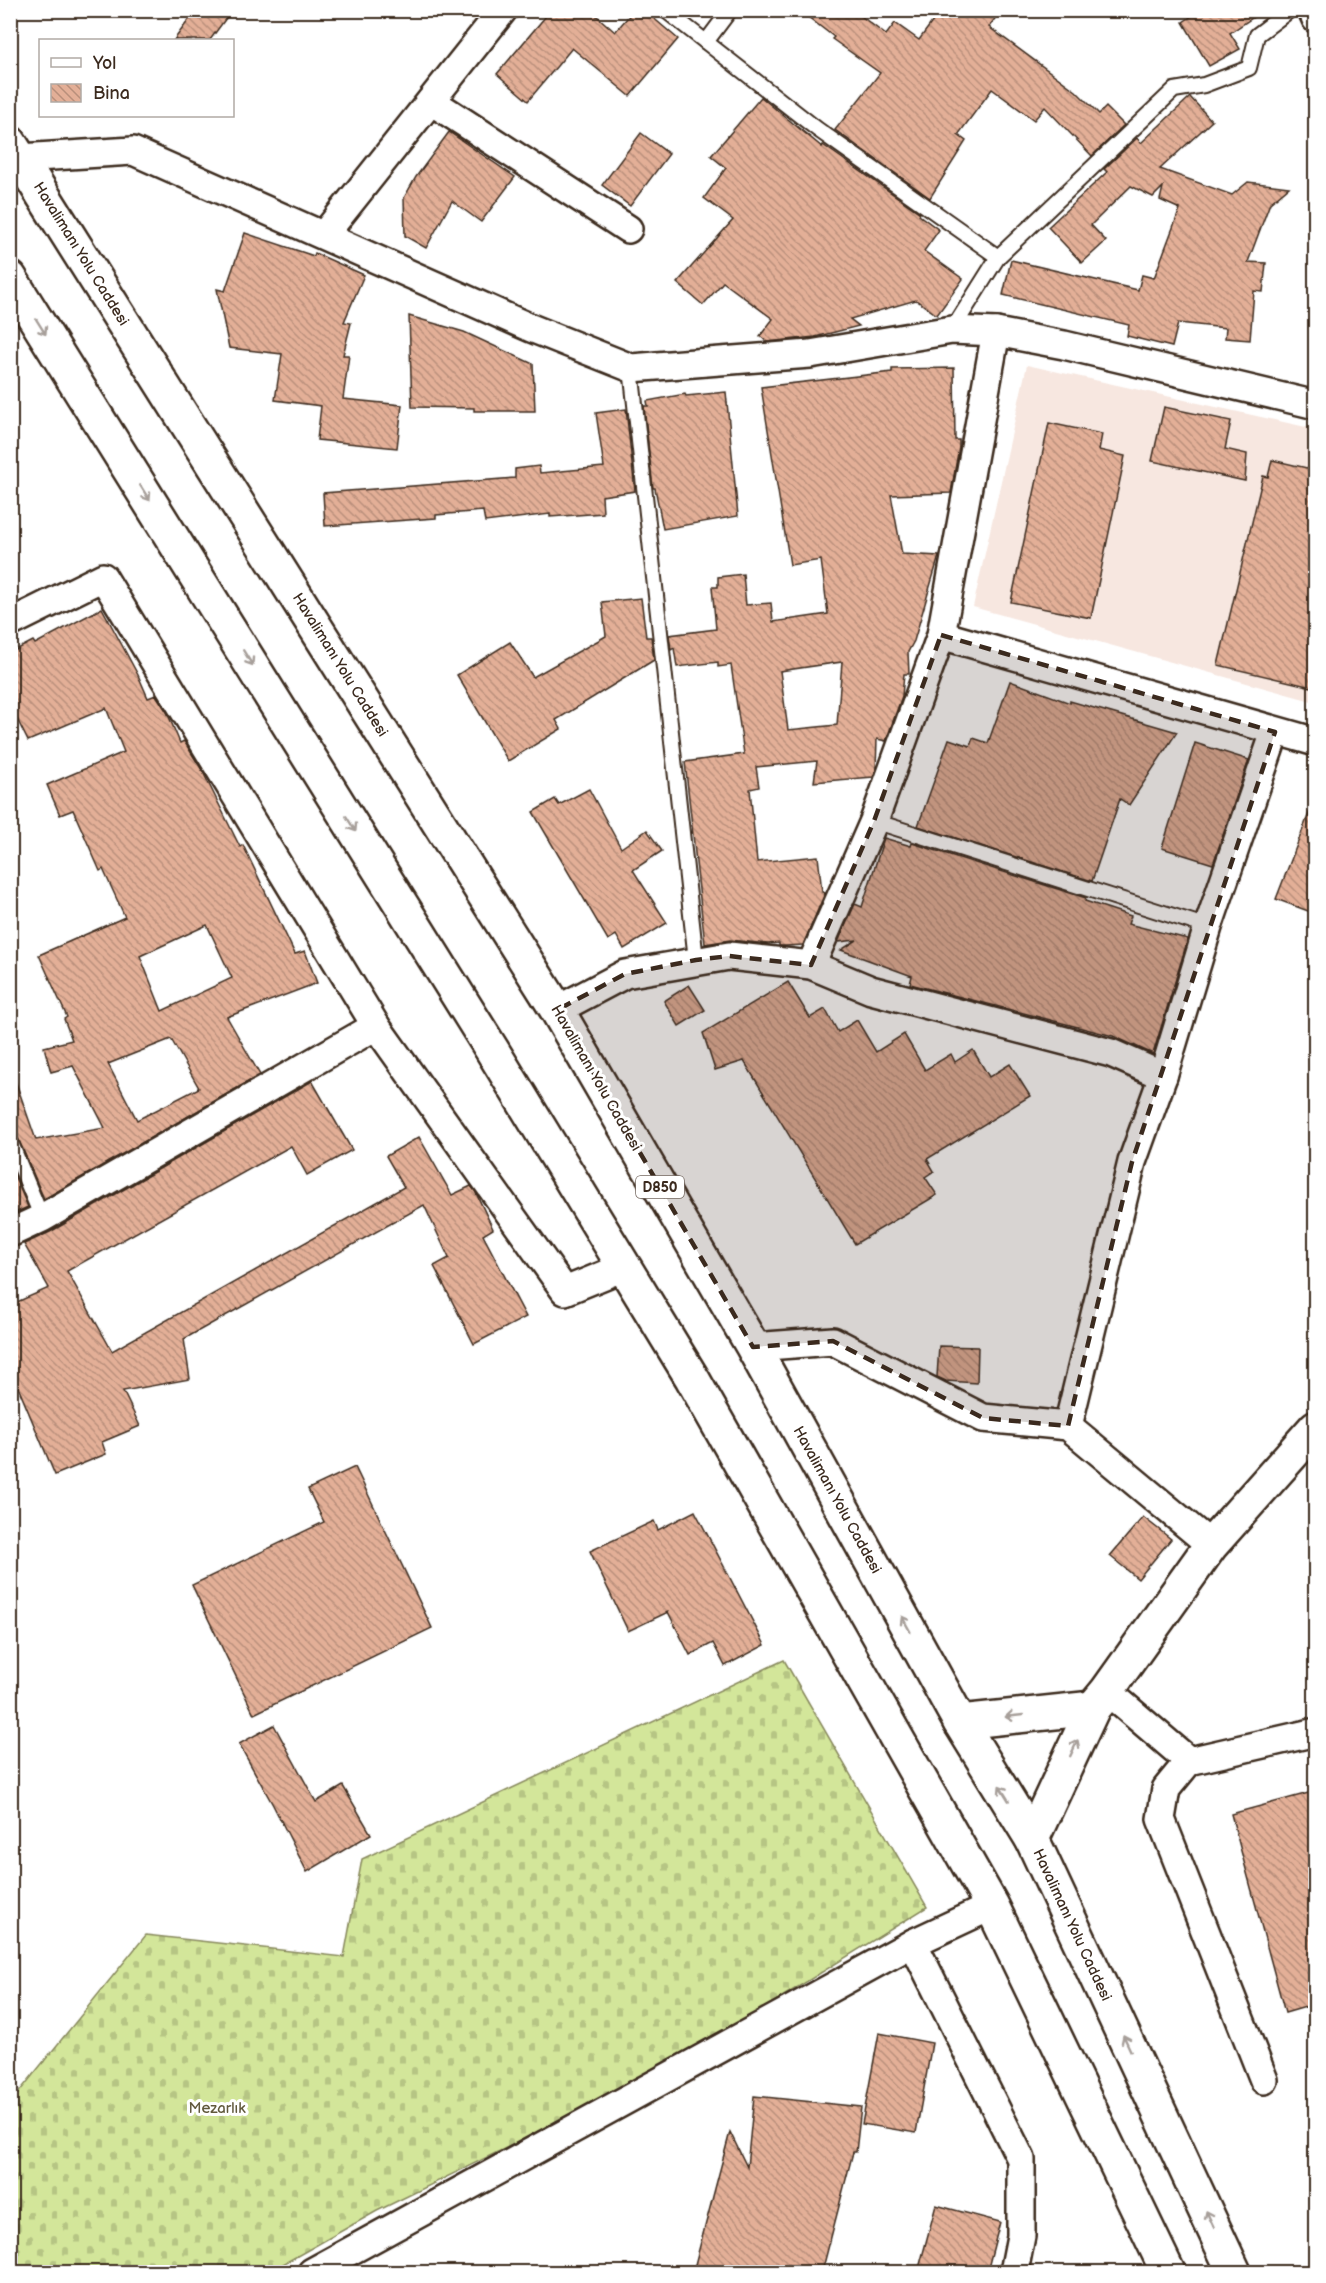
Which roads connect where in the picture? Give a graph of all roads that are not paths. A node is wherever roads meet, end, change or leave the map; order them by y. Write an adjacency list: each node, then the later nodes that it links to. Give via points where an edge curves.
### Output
1 (503, 10): 8 (street)
2 (665, 10): 7 (lane)
3 (730, 10): 7 (lane)
4 (1290, 10): 12 (lane, via 1257,35 1249,68 1204,86 1174,90)
5 (1312, 10): 6 (street)
6 (1316, 19)
7 (706, 42): 12 (lane, via 817,129)
8 (431, 101): 10 (street); 11 (street)
9 (15, 150): 11 (street, via 133,151); 26 (main road, Havalimanı Yolu Caddesi / D850)
10 (628, 229)
11 (324, 235): 16 (street, via 531,328)
12 (998, 257): 14 (lane)
13 (10, 278): 32 (main road, one-way to 32)
14 (952, 330): 15 (street); 16 (street, via 810,354)
15 (996, 332): 17 (street); 19 (street)
16 (631, 368): 24 (lane)
17 (1316, 405)
18 (10, 623): 27 (street, via 103,577)
19 (941, 635): 20 (street); 22 (street)
20 (1275, 732): 21 (street); 23 (street)
21 (1316, 742)
22 (874, 820): 23 (lane); 25 (street)
23 (1208, 927): 28 (street)
24 (696, 960): 25 (street, via 729,956); 26 (street, via 625,974)
25 (811, 965): 28 (street, via 871,990 1111,1053)
26 (557, 1010): 33 (main road, Havalimanı Yolu Caddesi / D850)
27 (376, 1026): 30 (street); 32 (street, via 566,1291)
28 (1163, 1076): 34 (street, via 1132,1162)
29 (10, 1142): 30 (lane)
30 (42, 1218): 31 (street)
31 (10, 1233)
32 (624, 1267): 42 (main road, via 698,1388)
33 (753, 1347): 34 (street, via 833,1341 982,1418); 38 (main road, Havalimanı Yolu Caddesi / D850, one-way to 33)
34 (1068, 1426): 36 (street)
35 (1316, 1427): 36 (main road)
36 (1211, 1545): 37 (main road)
37 (1100, 1699): 38 (main road, one-way to 38); 40 (street); 41 (main road, one-way to 37)
38 (960, 1722): 41 (main road, Havalimanı Yolu Caddesi / D850, one-way to 38)
39 (1316, 1732): 40 (street)
40 (1189, 1761): 44 (street, via 1166,1789 1161,1819)
41 (1032, 1839): 48 (main road, Havalimanı Yolu Caddesi / D850, one-way to 41)
42 (992, 1906): 43 (street); 47 (main road)
43 (913, 1943): 45 (street); 46 (street, via 1021,2159 1021,2236)
44 (1264, 2080)
45 (312, 2272)
46 (1014, 2272)
47 (1167, 2272)
48 (1234, 2272)

